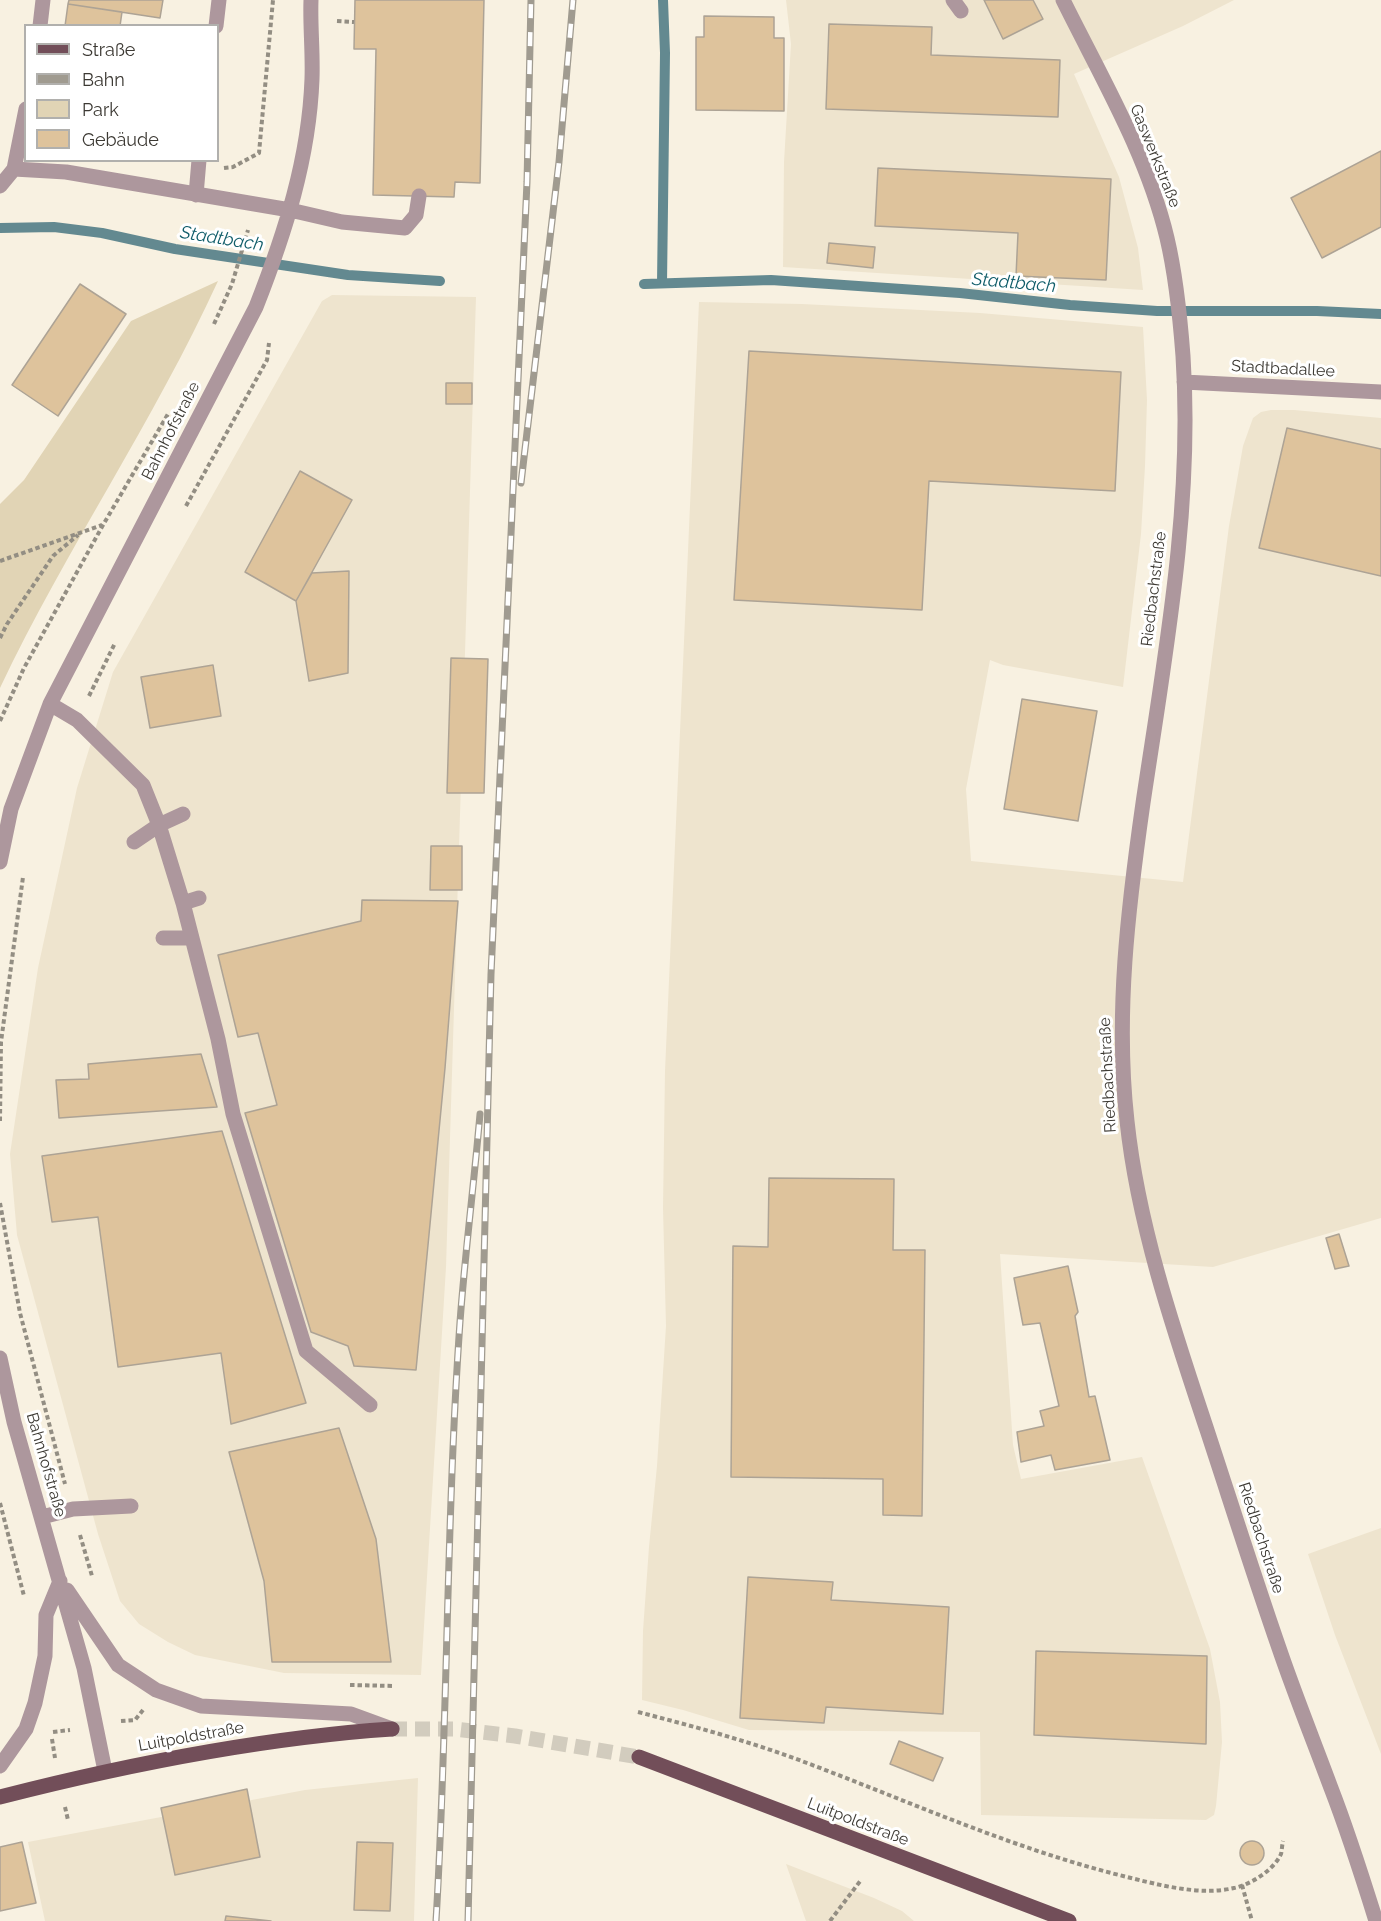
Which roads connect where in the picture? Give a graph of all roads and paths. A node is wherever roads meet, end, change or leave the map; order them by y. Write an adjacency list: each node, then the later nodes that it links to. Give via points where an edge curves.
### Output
1 (43, 0): 8 (street)
2 (219, 0): 9 (street)
3 (273, 0): 11 (path)
4 (310, 0): 17 (street, Bahnhofstraße, via 310,108 302,166)
5 (1063, 0): 20 (street, Gaswerkstraße, via 1130,135 1157,202 1176,286)
6 (337, 21): 7 (path)
7 (354, 22)
8 (40, 24)
9 (216, 24)
10 (24, 119): 13 (street)
11 (259, 153)
12 (199, 162): 15 (street)
13 (14, 169): 14 (street); 15 (street, via 66,172)
14 (0, 186)
15 (196, 195): 17 (street)
16 (419, 195): 17 (street, via 416,215 405,228 342,222)
17 (290, 210): 28 (street, Bahnhofstraße, via 256,307)
18 (249, 230): 19 (path, via 232,284)
19 (210, 333)
20 (1181, 336): 21 (street, Riedbachstraße)
21 (1184, 382): 22 (street, Stadtbadallee); 60 (street, Riedbachstraße, via 1180,536 1125,955 1122,1026 1127,1124 1152,1250 1189,1375 1279,1650 1351,1842)
22 (1381, 392)
23 (168, 413): 24 (path)
24 (103, 525): 25 (path); 29 (path, via 24,668)
25 (78, 535): 26 (path); 27 (path, via 53,556)
26 (0, 561)
27 (0, 638)
28 (50, 704): 31 (street, via 77,720 143,785); 33 (street, Bahnhofstraße, via 11,808)
29 (0, 721)
30 (183, 814): 31 (street)
31 (159, 825): 32 (street); 35 (street)
32 (135, 843)
33 (0, 862)
34 (199, 898): 35 (street)
35 (183, 903): 37 (street)
36 (163, 938): 37 (street)
37 (192, 938): 40 (street, via 234,1114 306,1351)
38 (0, 1203): 42 (path, via 20,1313)
39 (0, 1358): 43 (street, Bahnhofstraße)
40 (370, 1404)
41 (131, 1506): 42 (street)
42 (73, 1509): 43 (street); 45 (path)
43 (42, 1517): 44 (street, Bahnhofstraße)
44 (60, 1581): 49 (street, via 118,1665 156,1690 201,1706 351,1714); 51 (street, via 46,1615 45,1656 35,1703 26,1729); 52 (street, Bahnhofstraße, via 84,1668)
45 (96, 1585)
46 (349, 1685): 47 (path)
47 (394, 1686)
48 (638, 1712): 56 (path, via 745,1741 1036,1852 1176,1888 1221,1889)
49 (392, 1729): 52 (main road, Luitpoldstraße, via 249,1744)
50 (639, 1757): 58 (main road, Luitpoldstraße)
51 (0, 1766)
52 (105, 1771): 53 (main road, Luitpoldstraße)
53 (0, 1797)
54 (1283, 1841): 56 (path, via 1275,1863)
55 (861, 1880): 57 (path)
56 (1242, 1885): 59 (path)
57 (830, 1921)
58 (1065, 1921)
59 (1252, 1921)
60 (1376, 1921)

